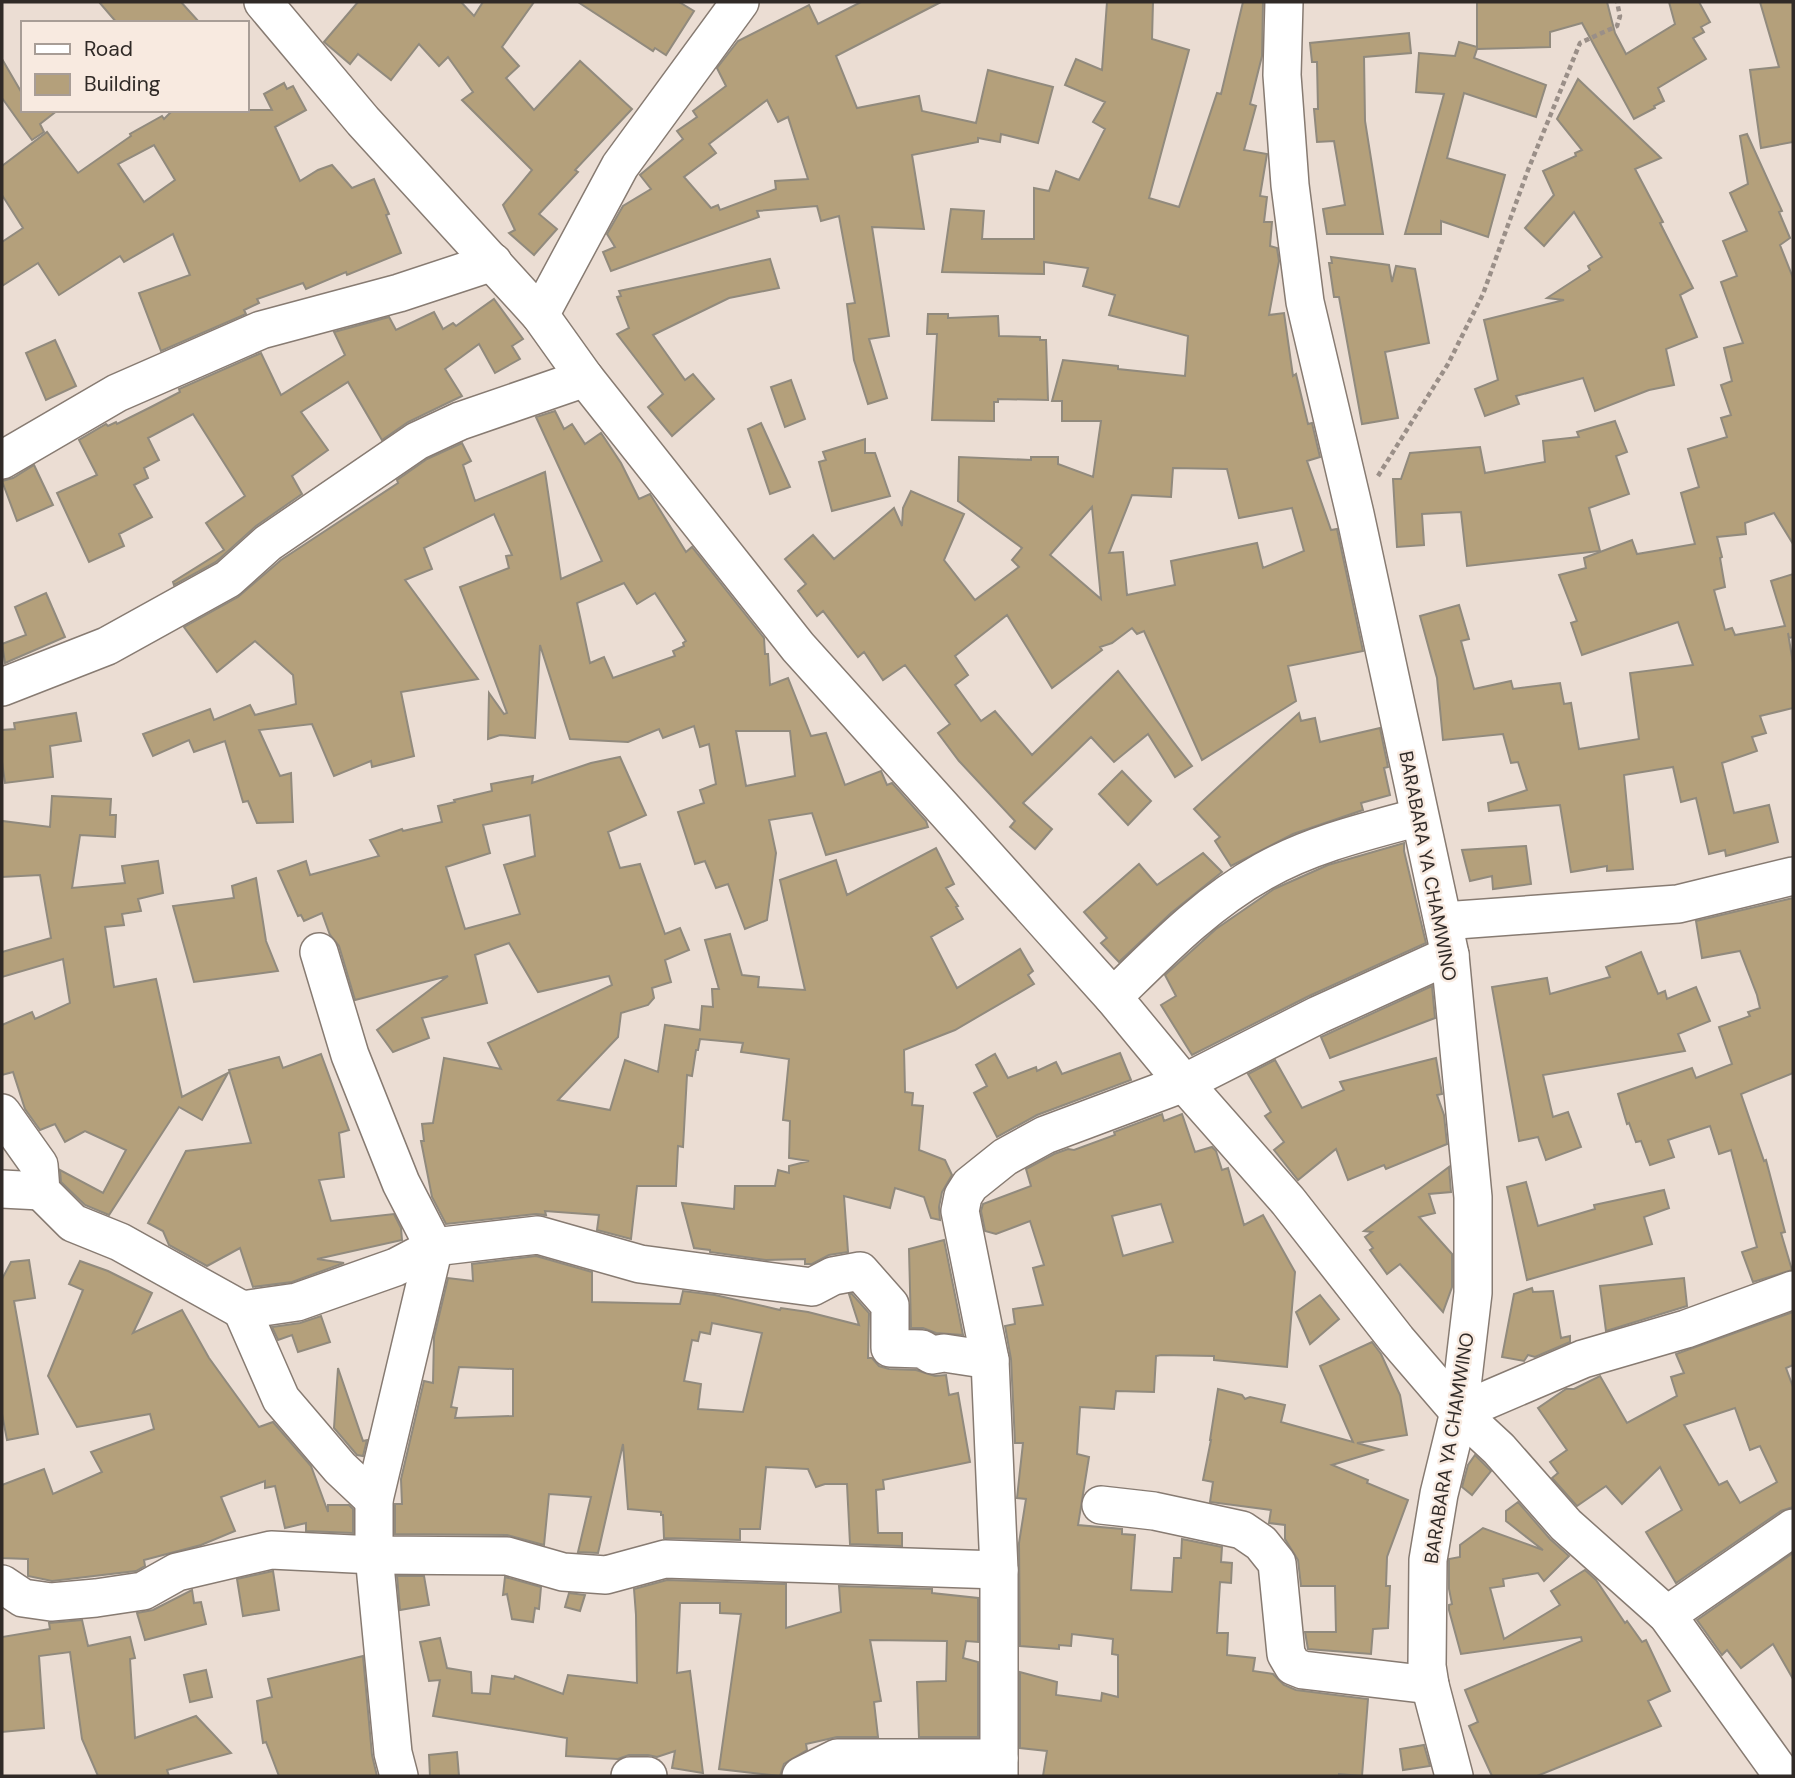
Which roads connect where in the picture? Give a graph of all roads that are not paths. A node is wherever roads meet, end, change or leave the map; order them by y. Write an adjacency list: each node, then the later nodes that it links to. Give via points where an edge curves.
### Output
1 (263, 2): 4 (street, via 363,121)
2 (740, 2): 5 (street, via 620,166)
3 (1284, 2): 9 (street, BARABARA YA CHAMWINO, via 1282,75 1305,302)
4 (493, 262): 5 (street); 7 (street, via 261,330 117,393)
5 (540, 315): 6 (street)
6 (585, 378): 8 (street, via 416,440 268,543 228,579 107,646); 13 (street, via 798,647)
7 (2, 460)
8 (2, 687)
9 (1419, 817): 11 (street, BARABARA YA CHAMWINO); 13 (street, via 1310,849 1264,871 1186,926)
10 (1793, 876): 11 (street, via 1678,904)
11 (1446, 938): 14 (street, via 1318,1015); 22 (street, BARABARA YA CHAMWINO, via 1473,1197 1473,1293)
12 (318, 952): 18 (street, via 350,1055 401,1183)
13 (1113, 996): 14 (street)
14 (1184, 1083): 21 (street, via 1045,1135 1005,1157 970,1185 960,1211); 22 (street, via 1288,1201)
15 (2, 1113): 17 (street, via 39,1165)
16 (2, 1189): 17 (street)
17 (41, 1191): 20 (street, via 73,1223 120,1242)
18 (434, 1247): 20 (street, via 396,1267 297,1302); 21 (street, via 538,1235 640,1264 812,1287 833,1276 860,1271 890,1306 890,1348); 23 (street)
19 (1793, 1290): 22 (street, via 1686,1329 1583,1359)
20 (242, 1310): 23 (street, via 281,1399)
21 (990, 1360): 27 (street)
22 (1458, 1412): 29 (street, via 1499,1449 1566,1525); 30 (street, BARABARA YA CHAMWINO, via 1428,1560)
23 (374, 1500): 26 (street)
24 (1101, 1505): 30 (street, via 1242,1530 1261,1543 1277,1563 1286,1654 1293,1667)
25 (1793, 1528): 29 (street)
26 (374, 1555): 27 (street, via 507,1556 563,1572 606,1574 666,1559); 28 (street, via 271,1550 177,1572 143,1591 51,1602 23,1598); 32 (street, via 393,1753)
27 (999, 1570): 31 (street)
28 (2, 1584)
29 (1667, 1615): 37 (street)
30 (1430, 1685): 36 (street, BARABARA YA CHAMWINO)
31 (999, 1767): 35 (street, via 837,1758)
32 (400, 1776)
33 (630, 1776): 34 (street)
34 (648, 1776)
35 (800, 1776)
36 (1454, 1776)
37 (1783, 1776)

